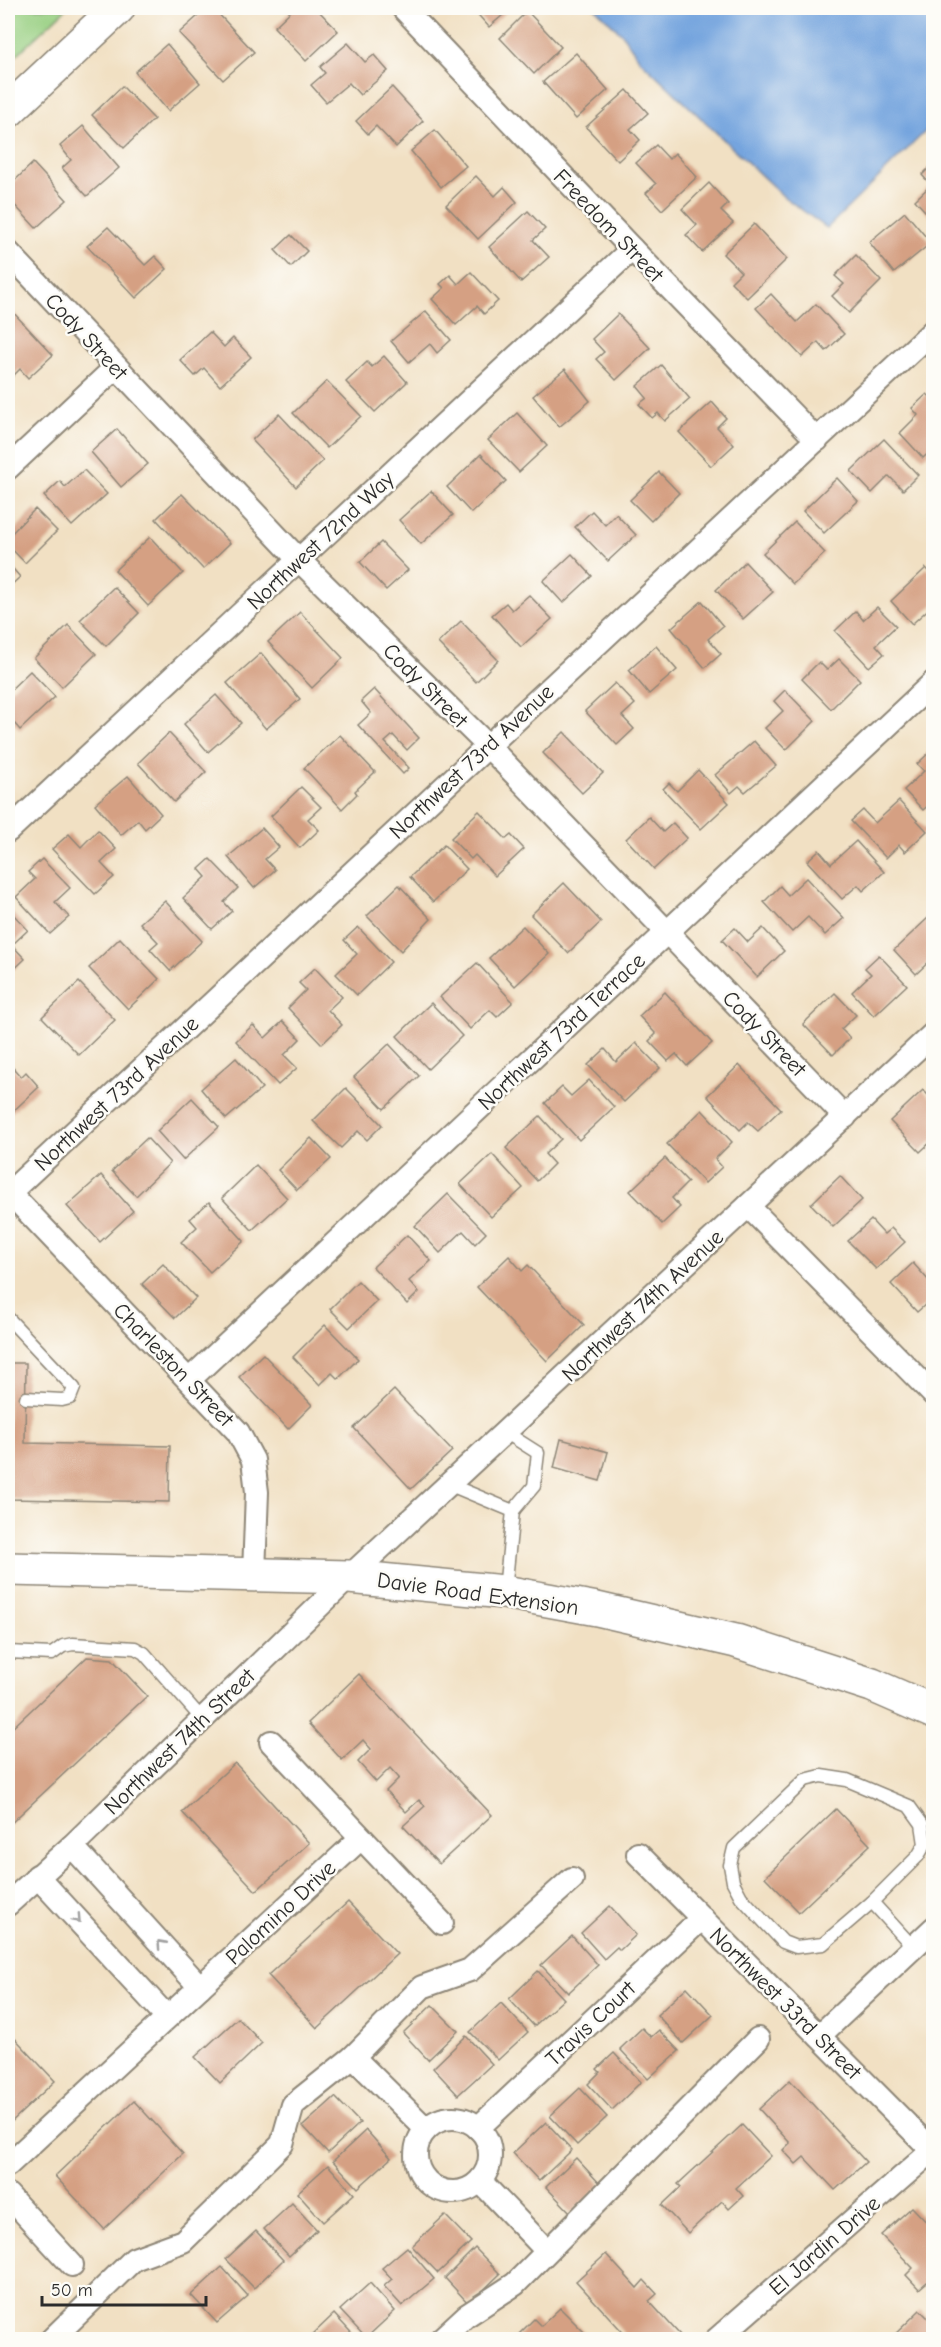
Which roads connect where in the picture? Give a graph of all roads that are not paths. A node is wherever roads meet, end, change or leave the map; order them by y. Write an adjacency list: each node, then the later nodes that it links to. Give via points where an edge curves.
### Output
1 (118, 8): 3 (main road)
2 (403, 8): 4 (street, Freedom Street)
3 (8, 111)
4 (632, 249): 8 (street, Freedom Street); 10 (street, Northwest 72nd Way)
5 (8, 252): 7 (street, Cody Street)
6 (933, 330): 8 (street, Northwest 73rd Avenue)
7 (116, 367): 9 (street); 10 (street, Cody Street)
8 (817, 440): 12 (street, Northwest 73rd Avenue)
9 (8, 468)
10 (299, 560): 12 (street, Cody Street); 13 (street, Northwest 72nd Way)
11 (933, 682): 14 (street, Northwest 73rd Terrace)
12 (487, 745): 14 (street, Cody Street); 17 (street, Northwest 73rd Avenue)
13 (8, 831)
14 (667, 932): 16 (street, Cody Street); 20 (street, Northwest 73rd Terrace)
15 (933, 1032): 16 (street, Northwest 74th Avenue)
16 (845, 1117): 18 (street, Northwest 74th Avenue)
17 (8, 1193): 20 (street, Charleston Street)
18 (748, 1206): 21 (street); 23 (street, Northwest 74th Avenue)
19 (8, 1318): 22 (lane, via 74,1388 70,1398 62,1400)
20 (189, 1380): 27 (street, Charleston Street, via 238,1432 253,1460 257,1492)
21 (933, 1395)
22 (26, 1398)
23 (505, 1432): 24 (street, Northwest 74th Avenue); 25 (lane, via 538,1453 534,1486)
24 (448, 1484): 25 (lane); 28 (street, Northwest 74th Avenue)
25 (513, 1511): 29 (lane)
26 (8, 1569): 27 (main road, Davie Road Extension)
27 (254, 1574): 28 (main road, Davie Road Extension)
28 (349, 1576): 29 (main road, Davie Road Extension); 32 (street, Northwest 74th Street)
29 (504, 1592): 31 (main road, Davie Road Extension, via 736,1641 872,1685)
30 (8, 1652): 32 (lane, via 52,1654 73,1644 135,1648 144,1653)
31 (933, 1712)
32 (202, 1719): 35 (street, Northwest 74th Street)
33 (271, 1742): 34 (street)
34 (361, 1838): 42 (street); 45 (street, Palomino Drive)
35 (72, 1846): 37 (street, Northwest 74th Street); 45 (street, one-way to 35)
36 (638, 1854): 41 (street, Northwest 33rd Street)
37 (38, 1876): 40 (street, Northwest 74th Street); 46 (street, one-way to 46)
38 (572, 1879): 49 (street, via 470,1970 422,1987)
39 (872, 1902): 39 (lane, via 925,1844 922,1824 909,1806 878,1792 847,1780 821,1776 805,1780 734,1848 730,1865 733,1882 741,1897 783,1942 796,1947 823,1944); 44 (lane)
40 (8, 1904)
41 (702, 1918): 47 (street, Northwest 33rd Street); 50 (street, Travis Court)
42 (442, 1923)
43 (933, 1928): 44 (street)
44 (913, 1947): 47 (street)
45 (200, 1987): 46 (street, Palomino Drive)
46 (167, 2017): 53 (street, Palomino Drive)
47 (819, 2036): 52 (street, Northwest 33rd Street)
48 (758, 2039): 56 (street)
49 (353, 2057): 51 (street); 58 (street, via 293,2105 282,2144 183,2241 134,2259)
50 (478, 2128): 51 (street, via 466,2120 452,2118); 54 (street, via 487,2140 490,2154)
51 (426, 2129): 54 (street, via 418,2141 416,2155 427,2182 453,2192)
52 (933, 2151): 60 (street, El Jardin Drive)
53 (8, 2165)
54 (480, 2181): 56 (street)
55 (8, 2195): 57 (street)
56 (547, 2251): 59 (street, via 515,2284 466,2316)
57 (72, 2265)
58 (51, 2340)
59 (440, 2340)
60 (716, 2340)

